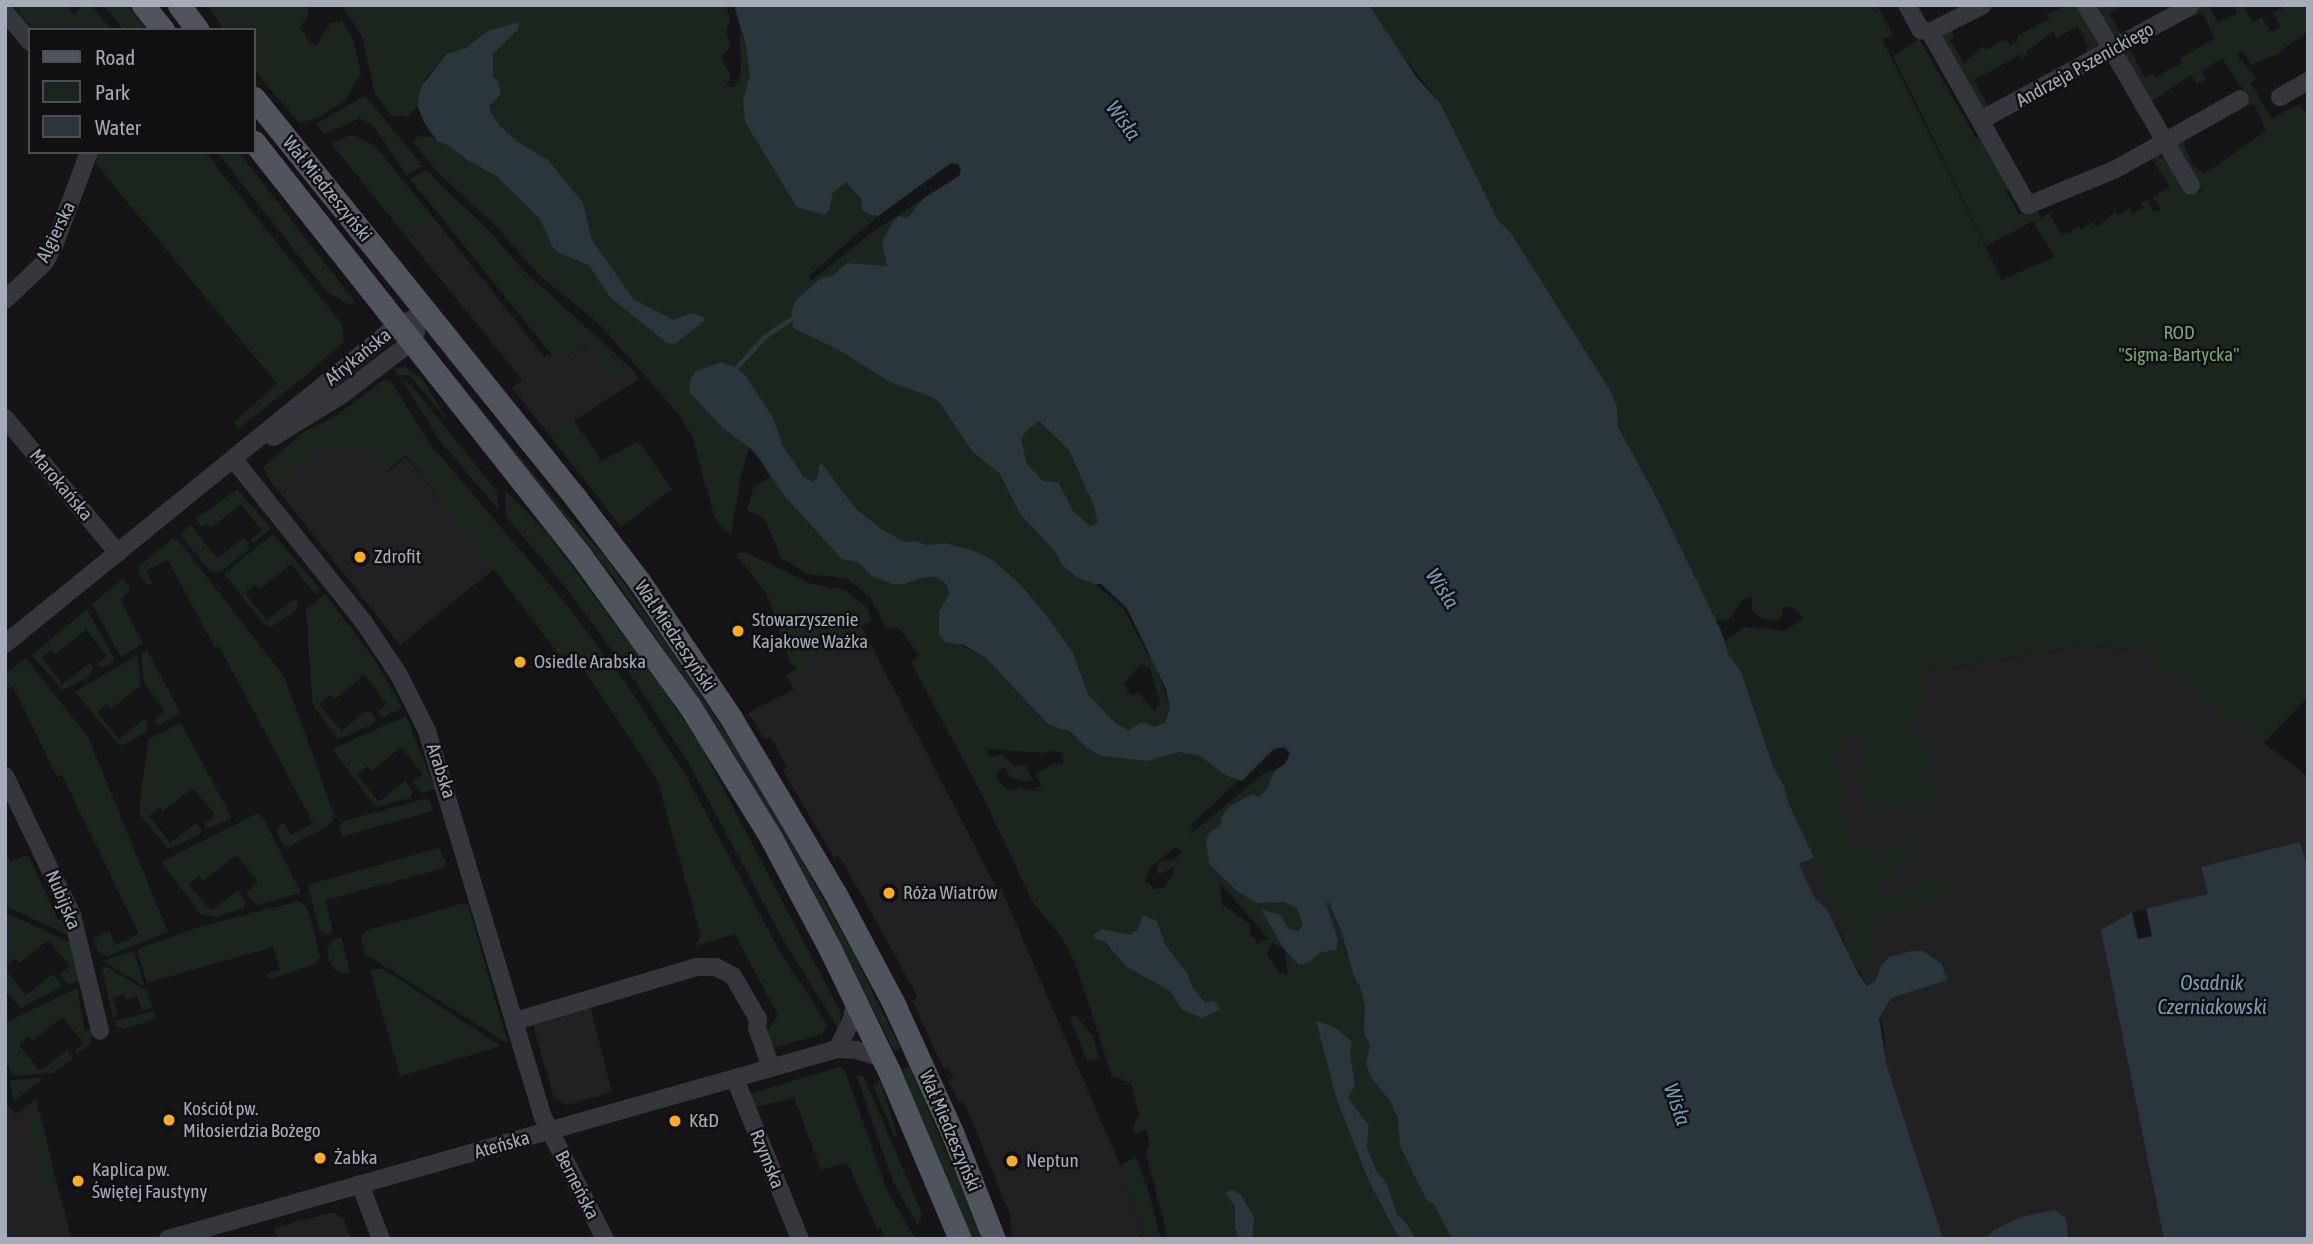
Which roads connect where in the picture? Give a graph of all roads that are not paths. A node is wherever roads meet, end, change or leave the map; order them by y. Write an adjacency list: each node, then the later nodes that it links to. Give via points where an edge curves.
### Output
1 (143, 5): 8 (main road)
2 (178, 5): 9 (main road)
3 (1907, 5): 10 (street, via 1921,30)
4 (1983, 5): 10 (street)
5 (2085, 5): 12 (street)
6 (2189, 8): 12 (street, Andrzeja Pszenickiego)
7 (5, 12): 11 (street)
8 (161, 28)
9 (196, 28)
10 (1930, 32): 17 (street)
11 (28, 40)
12 (2112, 52): 17 (street, Andrzeja Pszenickiego); 18 (street)
13 (2308, 81): 14 (street)
14 (2280, 97)
15 (2239, 99): 18 (street)
16 (256, 100): 23 (main road, Wał Miedzeszyński)
17 (1980, 120): 18 (street, via 2028,205 2116,169)
18 (2164, 142): 21 (street)
19 (256, 145): 24 (main road, Wał Miedzeszyński)
20 (88, 154): 22 (street, Algierska, via 45,262)
21 (2191, 186)
22 (5, 300)
23 (427, 313): 24 (street, Afrykańska); 44 (main road, Wał Miedzeszyński, via 607,538 750,748 893,1002)
24 (403, 334): 26 (street, Afrykańska, via 340,396); 30 (main road, Wał Miedzeszyński, via 581,556 689,705 782,858)
25 (5, 418): 27 (street, Marokańska)
26 (241, 455): 27 (street, Afrykańska); 31 (street, Arabska, via 363,621 399,675 427,731)
27 (118, 553): 28 (street, Afrykańska)
28 (5, 644)
29 (5, 776): 32 (street, Nubijska, via 72,915)
30 (856, 1001): 33 (street); 34 (main road, Wał Miedzeszyński)
31 (515, 1021): 35 (street, via 696,967 716,967 733,976 758,1019); 37 (street, Arabska)
32 (100, 1031)
33 (837, 1049): 34 (street, Ateńska); 35 (street, Ateńska)
34 (883, 1058): 43 (main road, Wał Miedzeszyński)
35 (771, 1067): 36 (street, Ateńska)
36 (735, 1079): 37 (street, Ateńska); 42 (street, Rzymska)
37 (549, 1132): 38 (street, Ateńska); 41 (street, Berneńska)
38 (360, 1184): 39 (street, Ateńska); 40 (street)
39 (168, 1239)
40 (381, 1239)
41 (605, 1239)
42 (800, 1239)
43 (960, 1239)
44 (994, 1239)

